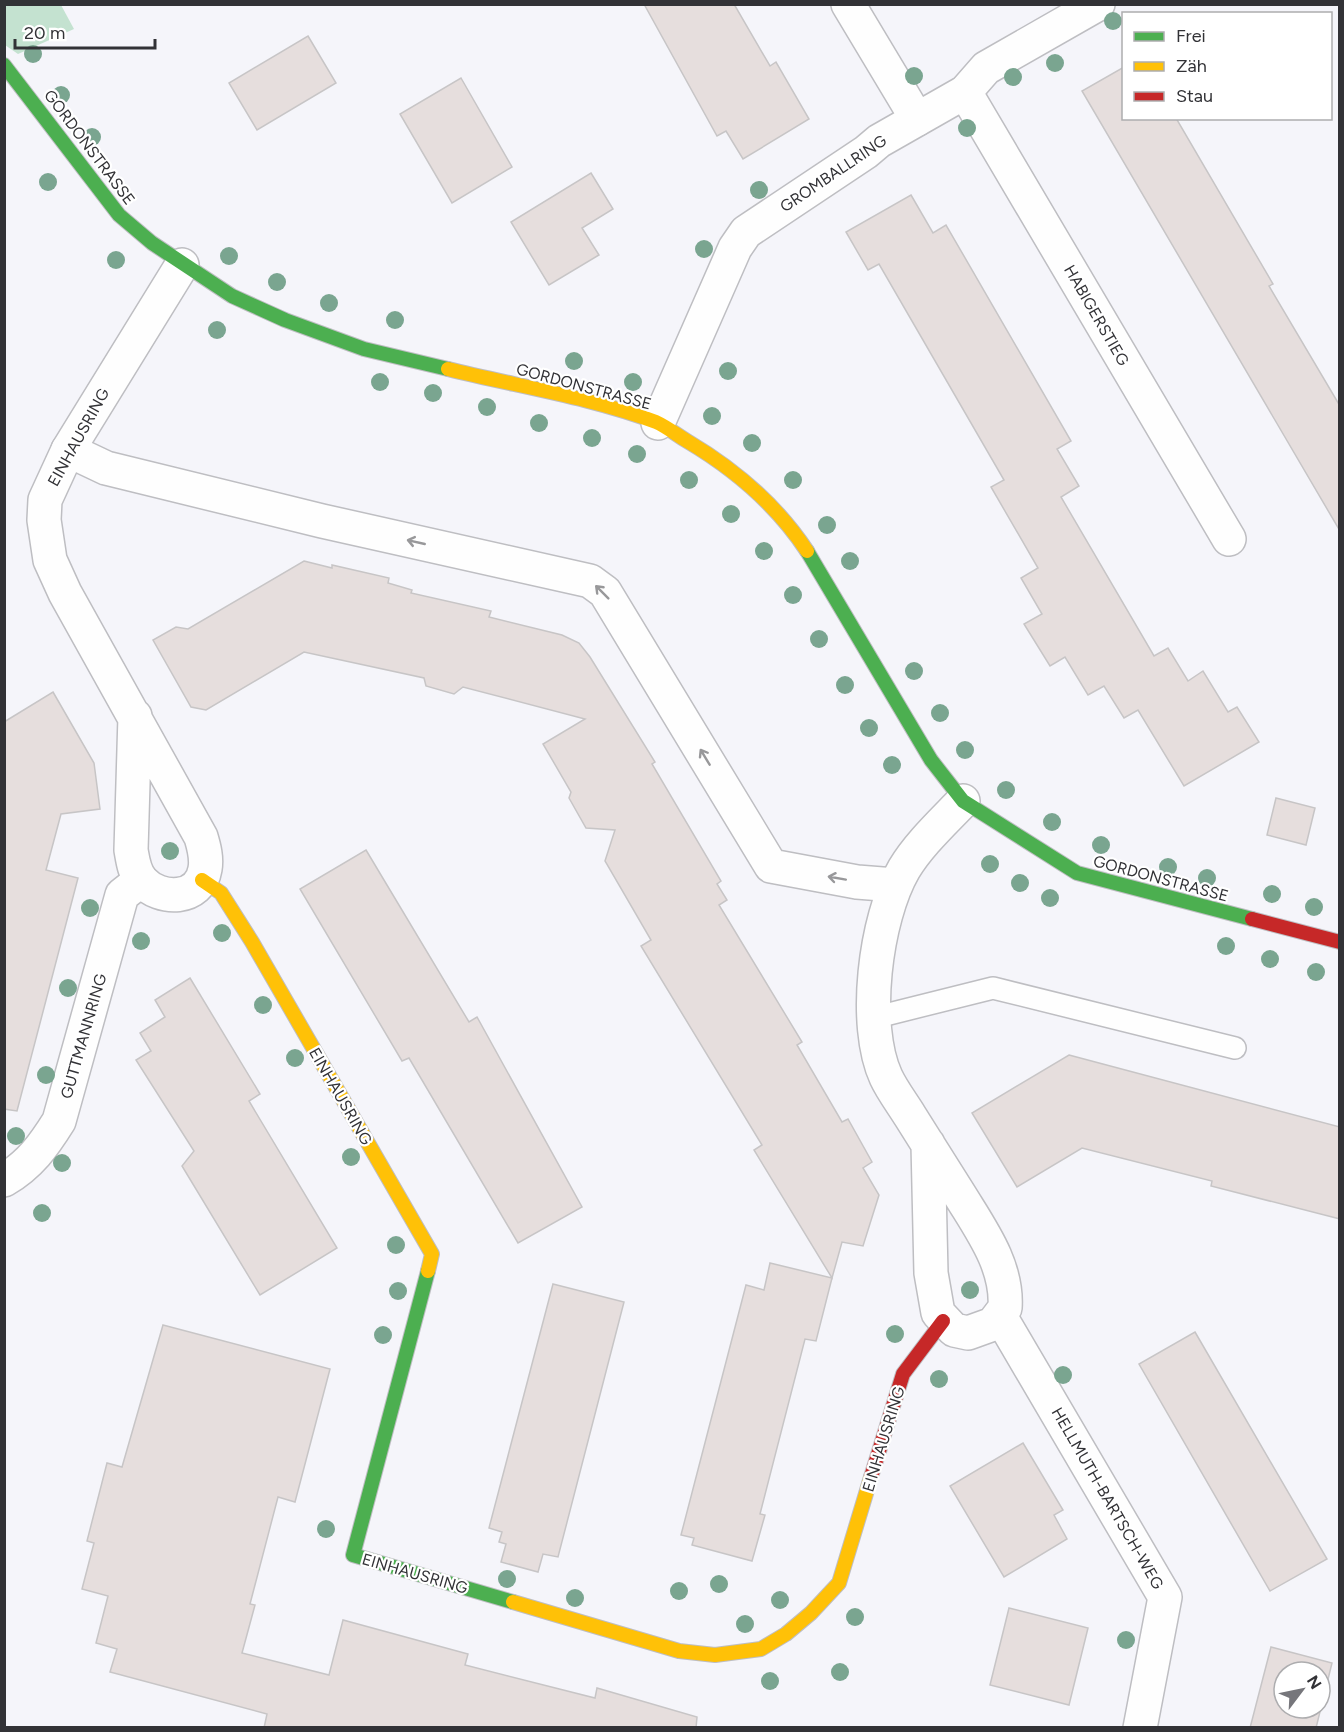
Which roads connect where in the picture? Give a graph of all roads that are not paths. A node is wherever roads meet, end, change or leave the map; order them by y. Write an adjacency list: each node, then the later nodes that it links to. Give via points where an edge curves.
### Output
1 (848, 4): 5 (street)
2 (1098, 4): 4 (street, GROMBALLRING, via 986,68)
3 (4, 65): 6 (street, GORDONSTRASSE, via 119,215)
4 (965, 92): 5 (street, GROMBALLRING); 9 (street, HABIGERSTIEG)
5 (917, 119): 7 (street, GROMBALLRING, via 746,232 735,248)
6 (182, 265): 7 (street, GORDONSTRASSE, via 232,296 363,349 615,409); 8 (street, EINHAUSRING)
7 (658, 423): 11 (street, GORDONSTRASSE, via 713,456 756,489 790,526 931,760)
8 (68, 450): 10 (street, EINHAUSRING, via 45,500 46,543 65,593); 14 (street, one-way to 8, via 771,866 605,592 590,581 106,468)
9 (1229, 539)
10 (135, 716): 12 (street, via 131,850); 13 (street, EINHAUSRING, via 201,837 205,855)
11 (963, 801): 14 (street, via 927,839); 15 (street, GORDONSTRASSE, via 1077,873)
12 (141, 880): 13 (street, via 154,891 176,896); 19 (street, GUTTMANNRING, via 122,895 58,1121 42,1149)
13 (202, 880): 21 (street, EINHAUSRING, via 221,892 252,942 432,1254 352,1555 679,1651 715,1655 761,1648 786,1634 839,1583 903,1374)
14 (896, 885): 16 (street, via 874,981)
15 (1340, 942)
16 (873, 1018): 17 (lane, via 993,988); 18 (street, via 876,1048 886,1077)
17 (1234, 1048)
18 (928, 1144): 20 (street, via 996,1259 1006,1295); 21 (street, via 931,1273 934,1298)
19 (4, 1180)
20 (1000, 1316): 21 (street, via 982,1330 968,1333 954,1330); 22 (street, HELLMUTH-BARTSCH-WEG, via 1165,1597)
21 (943, 1321)
22 (1140, 1728)

